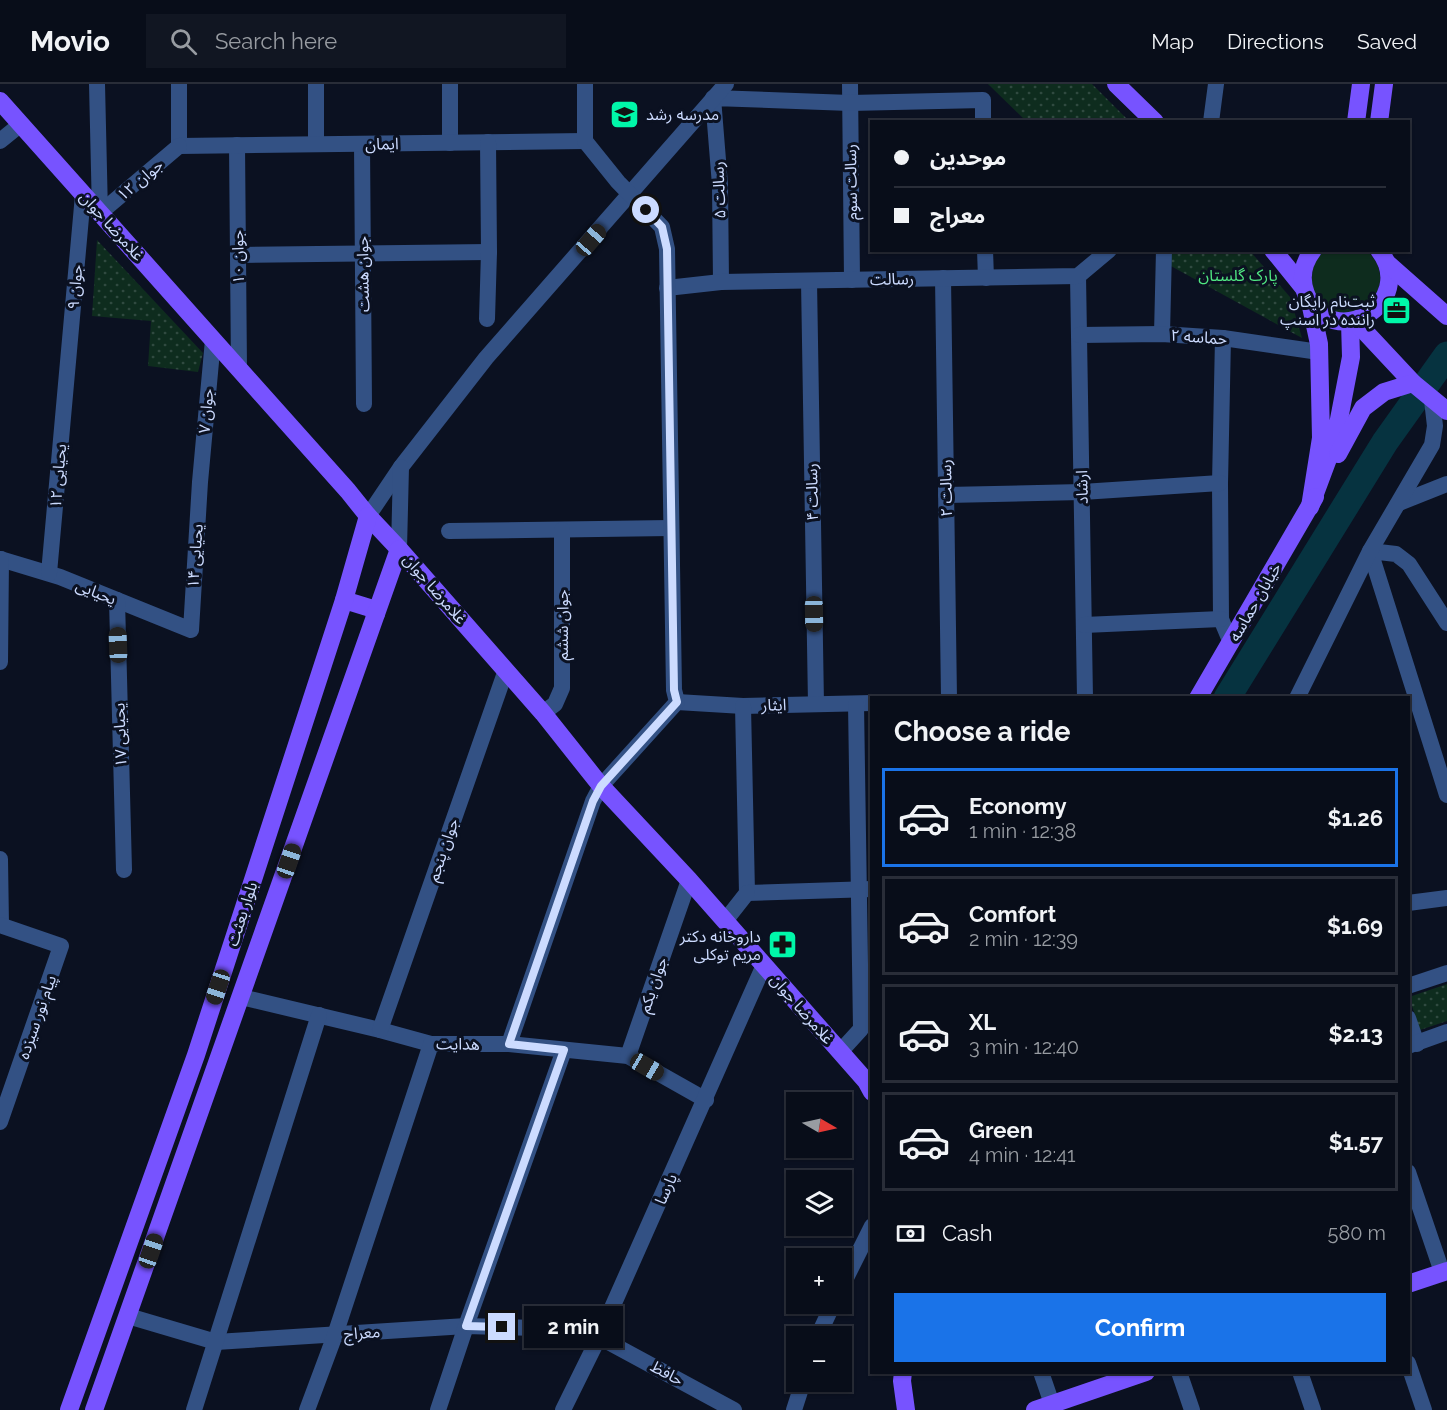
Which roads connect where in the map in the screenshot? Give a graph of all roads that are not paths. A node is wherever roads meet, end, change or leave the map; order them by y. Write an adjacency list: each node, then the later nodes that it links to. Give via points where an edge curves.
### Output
1 (98, 84): 31 (street)
2 (179, 84): 28 (street)
3 (316, 84): 25 (street)
4 (450, 84): 24 (street)
5 (585, 84): 22 (street)
6 (726, 84): 12 (street)
7 (850, 84): 14 (street, رسالت سوم)
8 (1116, 84): 16 (main road)
9 (1216, 84): 17 (street)
10 (1361, 84): 18 (main road)
11 (1384, 84): 19 (main road)
12 (713, 98): 14 (street); 29 (street); 46 (street, رسالت ۵, via 720,185)
13 (0, 101): 20 (main road, غلامرضا جوان)
14 (850, 102): 15 (street, via 983,100); 44 (street, رسالت سوم)
15 (983, 120)
16 (1153, 120)
17 (1211, 120)
18 (1356, 120)
19 (1378, 120)
20 (21, 124): 21 (street); 30 (main road, غلامرضا جوان)
21 (0, 141)
22 (585, 141): 23 (street, ایمان); 29 (street)
23 (488, 142): 24 (street, ایمان); 32 (street)
24 (450, 143): 26 (street, ایمان)
25 (316, 144): 26 (street, ایمان); 27 (street, ایمان)
26 (362, 144): 38 (street, جوان هشت)
27 (237, 145): 28 (street, ایمان); 39 (street, جوان ۱۰)
28 (179, 146): 31 (street, جوان ۱۲)
29 (630, 194): 47 (street, via 662,227 667,249); 63 (street, via 486,358)
30 (83, 195): 31 (main road, غلامرضا جوان); 58 (street, جوان ۹)
31 (100, 213): 55 (main road, غلامرضا جوان)
32 (489, 252): 38 (street); 50 (street)
33 (985, 252): 43 (street)
34 (1107, 252): 41 (street)
35 (1164, 252): 52 (street)
36 (1275, 252): 48 (main road)
37 (1312, 252): 48 (main road, via 1303,272)
38 (363, 254): 39 (street); 61 (street, جوان هشت)
39 (238, 255): 57 (street, جوان ۱۰)
40 (1383, 257): 49 (main road); 51 (main road, via 1389,278 1387,293 1369,315)
41 (1078, 276): 43 (street, رسالت); 53 (street, ارشاد)
42 (943, 278): 43 (street, رسالت); 44 (street, رسالت); 68 (street, رسالت ۲)
43 (986, 278)
44 (852, 280): 45 (street, رسالت)
45 (809, 281): 46 (street, رسالت); 94 (street, رسالت ۴)
46 (721, 282): 47 (street, رسالت)
47 (667, 288): 72 (street)
48 (1307, 295): 51 (main road, via 1320,314); 56 (main road, خیابان حماسه)
49 (1447, 316)
50 (487, 319)
51 (1352, 321): 59 (main road); 70 (main road, خیابان حماسه, via 1351,357 1335,440)
52 (1162, 334): 53 (street, حماسه ۲); 54 (street, حماسه ۲)
53 (1079, 335): 67 (street, ارشاد)
54 (1223, 338): 56 (street, حماسه ۲); 65 (street)
55 (213, 339): 57 (main road, غلامرضا جوان); 64 (street, جوان ۷)
56 (1319, 352): 70 (main road, خیابان حماسه, via 1321,438)
57 (239, 369): 71 (main road, غلامرضا جوان)
58 (67, 378): 78 (street, یحیایی ۱۲)
59 (1413, 383): 60 (main road); 70 (main road, via 1384,392 1363,408)
60 (1432, 400): 62 (main road); 69 (street, via 1432,445)
61 (364, 404)
62 (1447, 411)
63 (401, 467): 71 (street); 75 (street)
64 (200, 482): 85 (street, یحیایی ۱۴)
65 (1220, 483): 67 (street); 82 (street)
66 (1447, 484): 69 (street)
67 (1082, 492): 68 (street); 84 (street, ارشاد)
68 (946, 495): 90 (street, رسالت ۲)
69 (1399, 503): 76 (street)
70 (1310, 507): 86 (main road, خیابان حماسه)
71 (368, 516): 75 (main road, غلامرضا جوان); 80 (main road, بلوار بعثت)
72 (671, 528): 73 (street); 93 (street)
73 (562, 530): 74 (street); 97 (street, جوان ششم, via 562,688 555,704)
74 (449, 531)
75 (399, 549): 81 (main road, بلوار بعثت); 88 (main road, غلامرضا جوان)
76 (1370, 551): 83 (street, via 1396,554 1409,564); 89 (street); 99 (street)
77 (1, 559): 78 (street, یحیایی); 87 (street)
78 (49, 573): 79 (street, یحیایی)
79 (117, 600): 85 (street, یحیایی); 101 (street, یحیایی ۱۷)
80 (344, 600): 81 (main road, via 370,608); 123 (main road, بلوار بعثت)
81 (376, 614): 112 (main road, بلوار بعثت)
82 (1221, 619): 84 (street); 86 (street)
83 (1447, 623)
84 (1084, 625): 91 (street, ارشاد)
85 (190, 630)
86 (1231, 643): 92 (main road, خیابان حماسه)
87 (0, 662)
88 (506, 670): 97 (main road, غلامرضا جوان); 115 (street, جوان پنجم)
89 (1302, 694)
90 (949, 696)
91 (1085, 696)
92 (1199, 696)
93 (677, 702): 96 (street, ایثار); 98 (street)
94 (816, 704): 95 (street, ایثار); 96 (street, ایثار)
95 (864, 704): 103 (street)
96 (743, 705): 104 (street)
97 (543, 713): 98 (main road, غلامرضا جوان)
98 (601, 786): 102 (main road, غلامرضا جوان); 118 (street)
99 (1447, 795)
100 (0, 859): 108 (street)
101 (124, 870)
102 (690, 880): 107 (main road, غلامرضا جوان); 122 (street, جوان یکم)
103 (865, 889): 104 (street); 121 (street, via 861,1029)
104 (747, 894): 107 (street)
105 (1447, 898): 106 (street)
106 (1410, 903)
107 (726, 921): 109 (main road, غلامرضا جوان)
108 (0, 925): 127 (street, پیام نور سیزده, via 62,946)
109 (764, 965): 121 (main road, غلامرضا جوان); 126 (street, پارسا)
110 (1447, 973): 111 (street)
111 (1410, 986)
112 (241, 997): 113 (street, هدایت); 124 (main road, بلوار بعثت)
113 (319, 1015): 115 (street, هدایت); 137 (street)
114 (1410, 1029): 119 (street)
115 (380, 1030): 117 (street, هدایت)
116 (1447, 1032): 119 (street)
117 (431, 1044): 118 (street, هدایت); 135 (street)
118 (509, 1044): 120 (street, هدایت)
119 (1413, 1045)
120 (564, 1050): 122 (street, هدایت); 134 (street)
121 (840, 1052): 125 (main road, غلامرضا جوان)
122 (628, 1056): 126 (street, هدایت)
123 (190, 1073): 124 (main road); 146 (main road, بلوار بعثت)
124 (212, 1080): 133 (main road, بلوار بعثت)
125 (870, 1085)
126 (706, 1100): 136 (street, پارسا)
127 (0, 1122)
128 (1410, 1178): 131 (street)
129 (870, 1230): 130 (street)
130 (852, 1266)
131 (1445, 1271): 132 (main road)
132 (1410, 1283)
133 (128, 1316): 137 (street, معراج); 147 (main road, بلوار بعثت)
134 (466, 1326): 135 (street, معراج); 136 (street, معراج, via 538,1328); 150 (street)
135 (335, 1335): 137 (street, معراج); 149 (street)
136 (599, 1337): 151 (street, پارسا); 152 (street, حافظ)
137 (216, 1342): 148 (street)
138 (1410, 1369): 157 (street)
139 (903, 1374): 154 (main road)
140 (1041, 1374): 145 (street)
141 (1140, 1374): 145 (main road)
142 (1180, 1374): 155 (street)
143 (1301, 1374): 156 (street)
144 (800, 1392): 153 (street)
145 (1043, 1407)
146 (69, 1410)
147 (94, 1410)
148 (194, 1410)
149 (307, 1410)
150 (438, 1410)
151 (563, 1410)
152 (734, 1410)
153 (794, 1410)
154 (906, 1410)
155 (1192, 1410)
156 (1313, 1410)
157 (1424, 1410)

